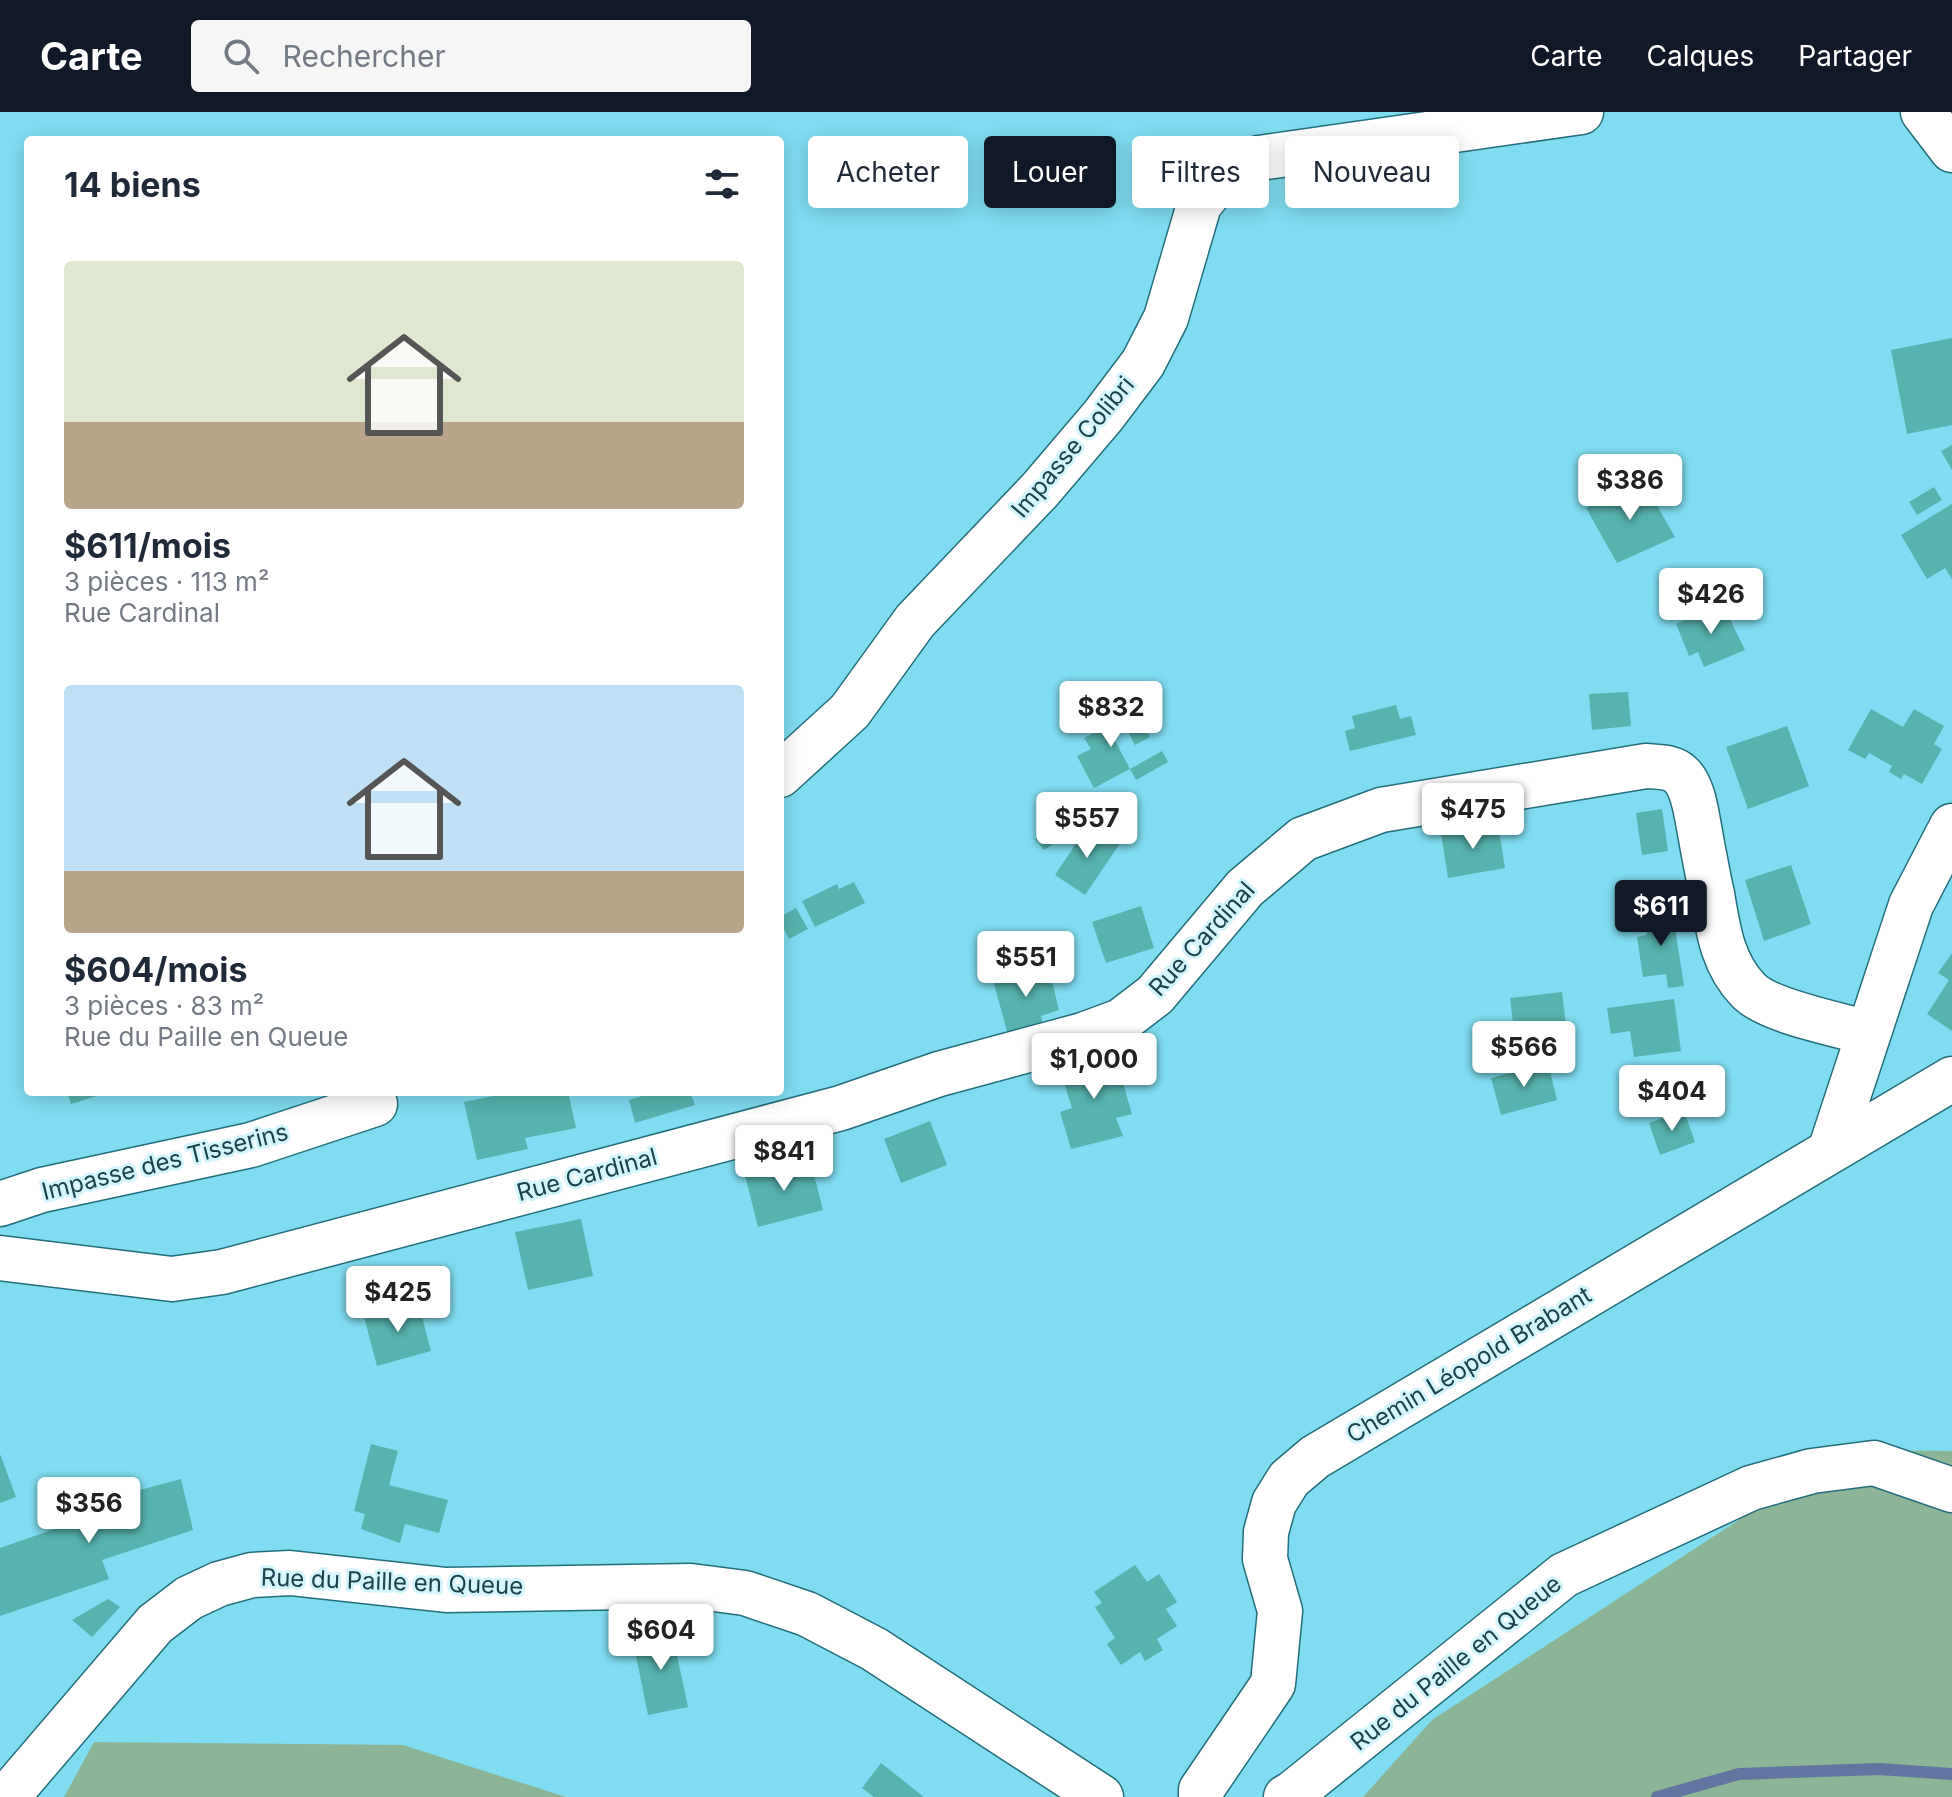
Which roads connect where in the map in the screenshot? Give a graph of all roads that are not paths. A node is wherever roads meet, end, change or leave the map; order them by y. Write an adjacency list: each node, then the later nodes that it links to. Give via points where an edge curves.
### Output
1 (1581, 112): 4 (street, Impasse Colibri, via 1259,158 1226,171 1199,205 1166,318 1143,363 1040,490 915,621 850,711)
2 (1923, 112): 3 (street)
3 (1952, 150)
4 (784, 771)
5 (1952, 826): 6 (street, via 1911,905)
6 (1869, 1033): 9 (street); 11 (street, Rue Cardinal, via 1805,1016 1750,993 1721,945 1689,788 1667,767 1646,766 1381,810 1303,839 1245,888 1155,995 1121,1021 841,1108 222,1272 172,1279)
7 (1952, 1079): 9 (street, Chemin Léopold Brabant)
8 (375, 1104): 10 (street, Impasse des Tisserins, via 251,1145 42,1190)
9 (1830, 1151): 15 (street, Chemin Léopold Brabant, via 1315,1457 1289,1479 1274,1503 1266,1532 1265,1559 1280,1611 1273,1684)
10 (0, 1204)
11 (0, 1258)
12 (1952, 1490): 16 (street, Rue du Paille en Queue, via 1874,1463 1812,1471 1751,1488 1564,1575)
13 (7, 1797): 14 (street, Rue du Paille en Queue, via 155,1624 189,1598 219,1584 290,1573 446,1590 691,1586 745,1593 807,1614 874,1649)
14 (1101, 1797)
15 (1201, 1797)
16 (1286, 1797)

